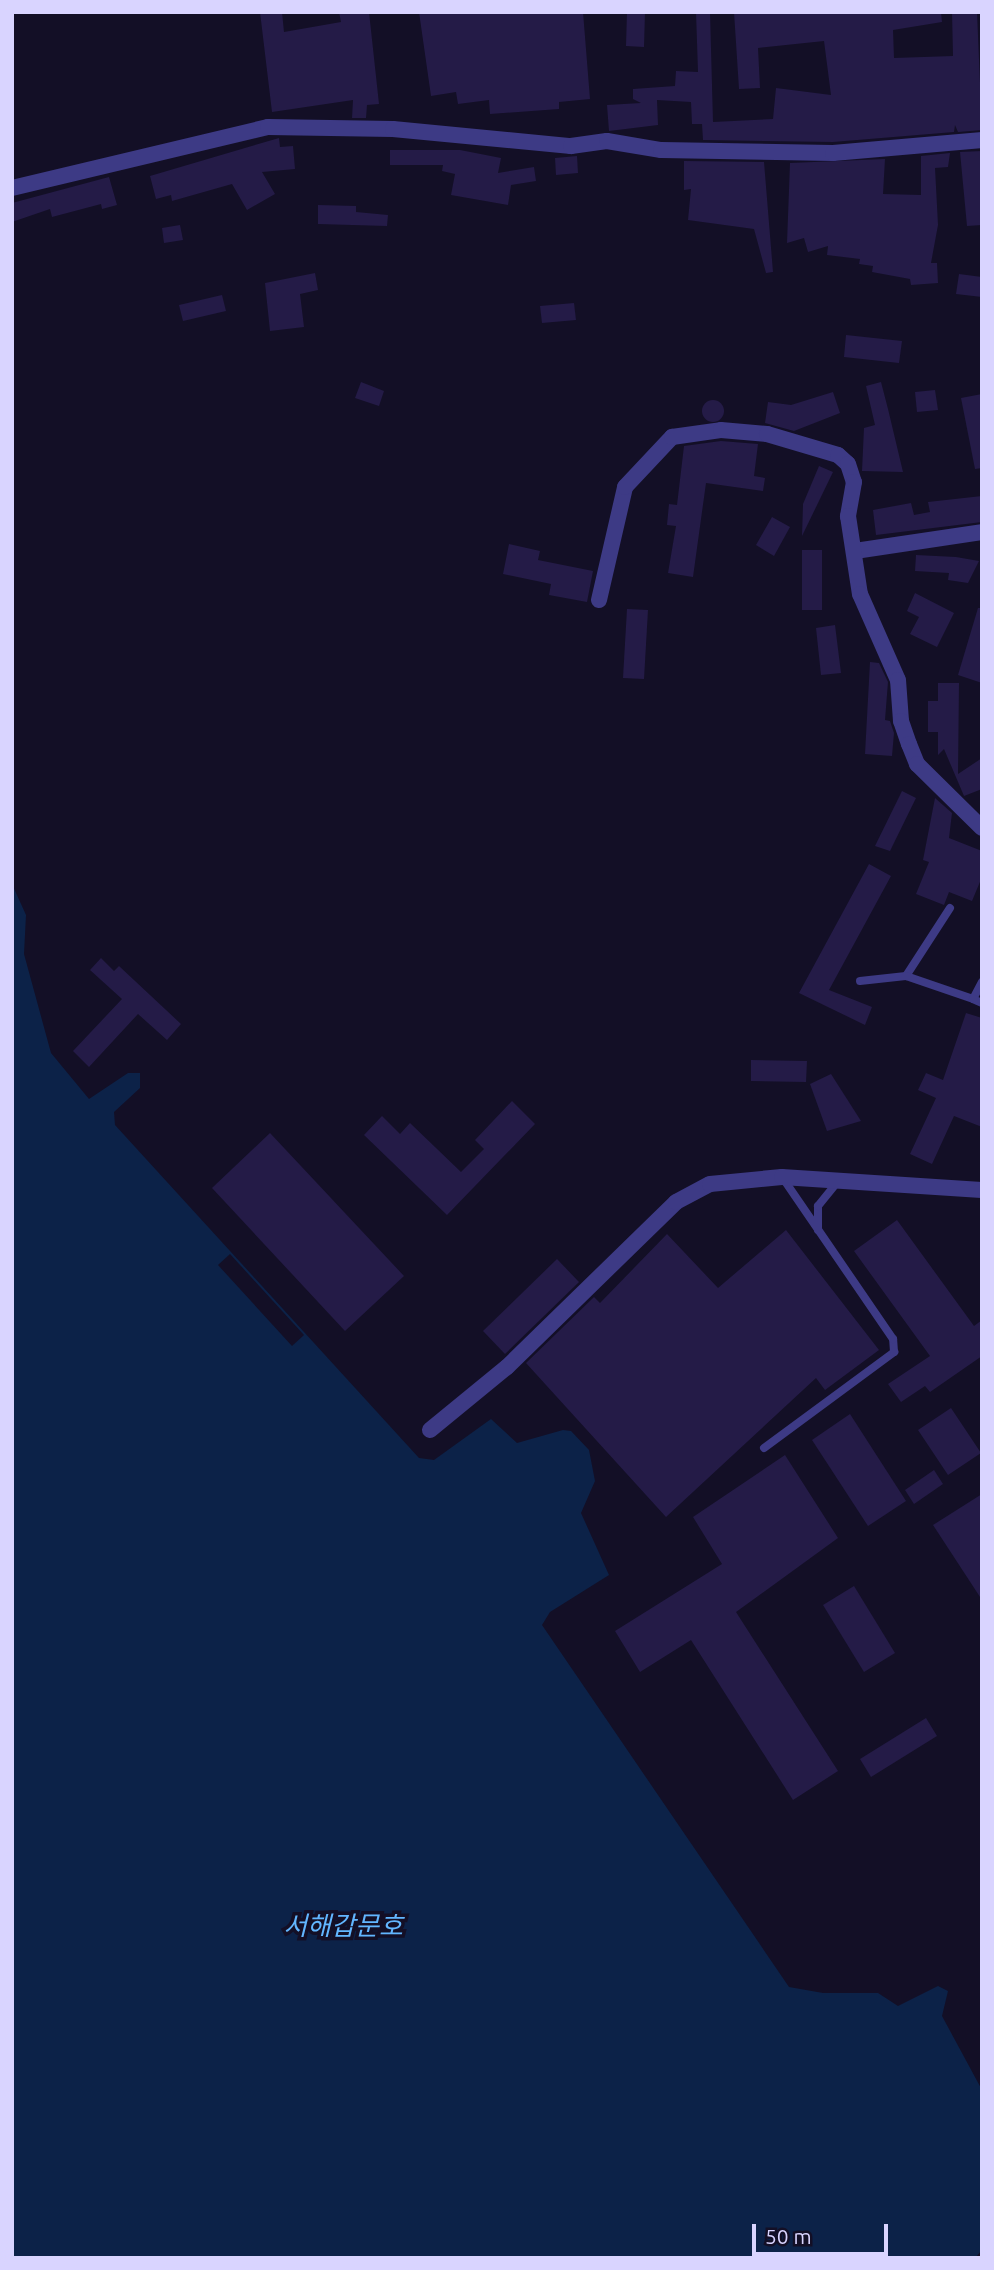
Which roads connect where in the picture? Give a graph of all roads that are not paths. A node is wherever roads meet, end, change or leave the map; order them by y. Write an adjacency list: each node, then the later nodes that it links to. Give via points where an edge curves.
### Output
1 (982, 140): 2 (street, via 833,153 661,150 607,141 570,146 393,129 268,127)
2 (12, 188)
3 (982, 532): 4 (street)
4 (855, 551): 5 (street, via 848,516 854,482 838,455 767,434 721,430 672,437 625,487); 6 (street, via 860,594 898,680 901,721 917,764)
5 (599, 600)
6 (982, 828)
7 (950, 908): 8 (lane)
8 (906, 976): 9 (lane); 11 (lane)
9 (860, 981)
10 (982, 982): 11 (lane)
11 (973, 999): 12 (lane)
12 (982, 1003)
13 (782, 1177): 14 (street); 16 (lane); 17 (street, via 710,1184 676,1202 507,1367)
14 (841, 1180): 15 (street); 16 (lane, via 827,1189 818,1206)
15 (982, 1190)
16 (818, 1231): 18 (lane, via 893,1339 894,1352)
17 (430, 1430)
18 (764, 1448)

